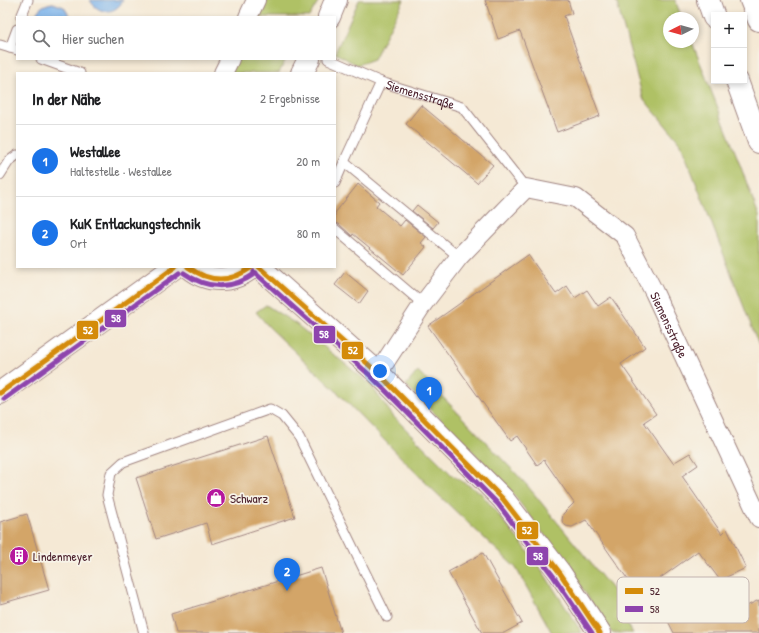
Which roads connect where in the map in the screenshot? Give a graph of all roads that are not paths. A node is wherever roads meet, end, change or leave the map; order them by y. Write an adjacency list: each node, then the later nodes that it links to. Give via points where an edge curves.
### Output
1 (28, 0): 7 (lane)
2 (256, 0): 8 (street)
3 (336, 0): 9 (main road)
4 (708, 0): 6 (main road)
5 (751, 0): 10 (main road)
6 (712, 12)
7 (21, 16)
8 (248, 16)
9 (329, 16)
10 (759, 20)
11 (16, 33): 13 (lane)
12 (0, 44): 13 (lane)
13 (13, 49)
14 (44, 60): 18 (lane)
15 (230, 60): 19 (street)
16 (308, 60): 20 (main road)
17 (330, 60): 21 (lane, Siemensstraße)
18 (77, 72)
19 (224, 72)
20 (302, 72)
21 (380, 82): 25 (lane); 28 (lane, Siemensstraße, via 462,107)
22 (738, 84): 23 (main road)
23 (759, 142)
24 (16, 156): 26 (lane, via 9,161)
25 (344, 162): 27 (lane); 30 (lane)
26 (0, 175)
27 (336, 181)
28 (526, 188): 30 (street); 38 (street, Siemensstraße, via 576,198 625,236 654,292)
29 (336, 230): 35 (lane)
30 (459, 258): 35 (street)
31 (174, 268): 37 (main road)
32 (189, 268): 33 (main road, via 204,277 214,279 237,276)
33 (251, 268)
34 (260, 268): 36 (main road)
35 (423, 304): 36 (street)
36 (378, 373): 41 (main road, via 503,500 560,573)
37 (0, 393)
38 (759, 518)
39 (387, 616): 40 (lane, via 299,437 282,416 270,409 123,462 111,473 107,495)
40 (144, 633)
41 (600, 633)

